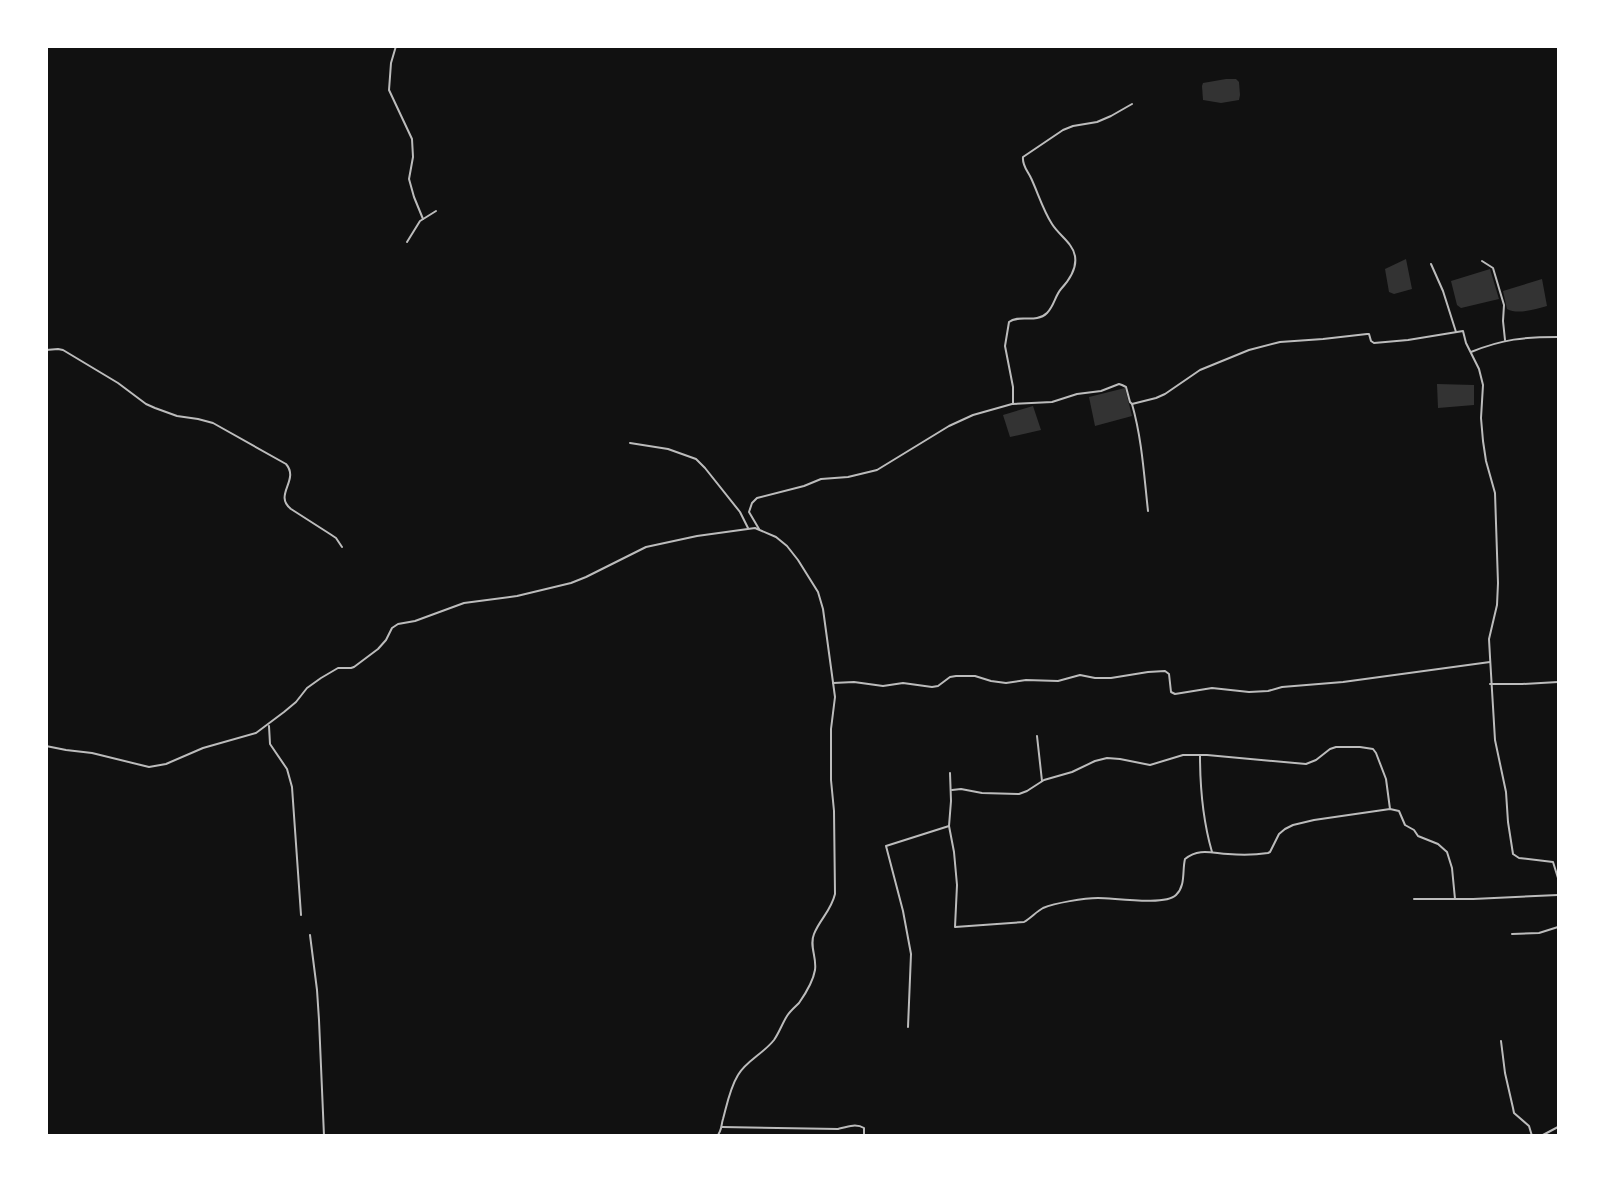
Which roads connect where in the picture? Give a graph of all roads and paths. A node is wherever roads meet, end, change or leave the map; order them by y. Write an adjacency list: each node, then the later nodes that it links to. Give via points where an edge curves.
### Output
1 (396, 46): 4 (street, via 389,90 412,139 409,179)
2 (1132, 104): 13 (street, via 1097,122 1063,130 1023,158 1046,213 1071,246 1076,263 1046,314 1009,322 1005,346)
3 (436, 211): 4 (street)
4 (423, 219): 5 (street)
5 (406, 242)
6 (1482, 261): 10 (street, via 1493,268 1504,305)
7 (1431, 264): 8 (street)
8 (1456, 332): 12 (street, via 1463,331); 14 (street, via 1374,343 1367,334 1274,343 1240,352 1191,375 1165,394)
9 (1558, 338): 10 (street)
10 (1505, 340): 12 (street)
11 (46, 350): 19 (street, via 63,350 146,404 177,416 213,423 286,464 291,474 285,503 336,538)
12 (1470, 352): 20 (street, via 1483,385 1483,441 1496,506 1498,583 1490,639)
13 (1013, 404): 14 (street, via 1052,402 1119,384 1126,387); 18 (street, via 961,420 877,470 821,479 757,498 749,512)
14 (1132, 404): 16 (street, via 1138,423)
15 (630, 443): 17 (street, via 668,449 696,459 740,512)
16 (1148, 511)
17 (748, 528): 18 (street); 24 (street, via 656,544 571,583 464,603 398,624 374,652 354,667 338,668 315,683)
18 (759, 529): 22 (street, via 787,546 818,592)
19 (342, 547)
20 (1491, 662): 22 (street, via 1263,692 1212,688 1176,694 1171,692 1169,674 1162,671 1006,683 956,676 932,687 903,682 883,686); 23 (street)
21 (1558, 682): 23 (street)
22 (833, 683): 44 (street, via 833,904 813,939 816,963 807,990 772,1042 738,1074)
23 (1492, 684): 34 (street, via 1513,854 1553,861)
24 (268, 725): 26 (street, via 256,733 153,767); 38 (street, via 270,744 287,769 292,787)
25 (1037, 736): 29 (street)
26 (46, 746)
27 (1200, 755): 29 (street, via 1150,765 1100,759); 31 (street, via 1306,764 1330,748 1368,747 1381,764); 33 (street, via 1204,813)
28 (950, 773): 30 (street)
29 (1042, 781): 30 (street, via 1019,794)
30 (951, 790): 32 (street)
31 (1390, 809): 33 (street, via 1293,825 1279,834 1268,853); 37 (street, via 1399,811 1405,825 1418,836 1447,852)
32 (949, 826): 33 (street, via 957,885 955,927 1024,921 1044,908 1088,899 1170,898 1182,887 1185,859 1197,852); 42 (street, via 886,846 911,954)
33 (1212, 852)
34 (1558, 878)
35 (1558, 895): 37 (street)
36 (1414, 899): 37 (street)
37 (1455, 899)
38 (301, 915)
39 (1558, 927): 40 (street, via 1539,933)
40 (1512, 934)
41 (310, 935): 46 (street, via 320,1020)
42 (908, 1027)
43 (1502, 1041): 49 (street, via 1514,1113 1529,1126)
44 (722, 1126): 47 (street); 48 (street, via 838,1129 856,1125 864,1128)
45 (1558, 1127): 50 (street)
46 (324, 1136)
47 (717, 1136)
48 (864, 1136)
49 (1532, 1136)
50 (1541, 1136)

